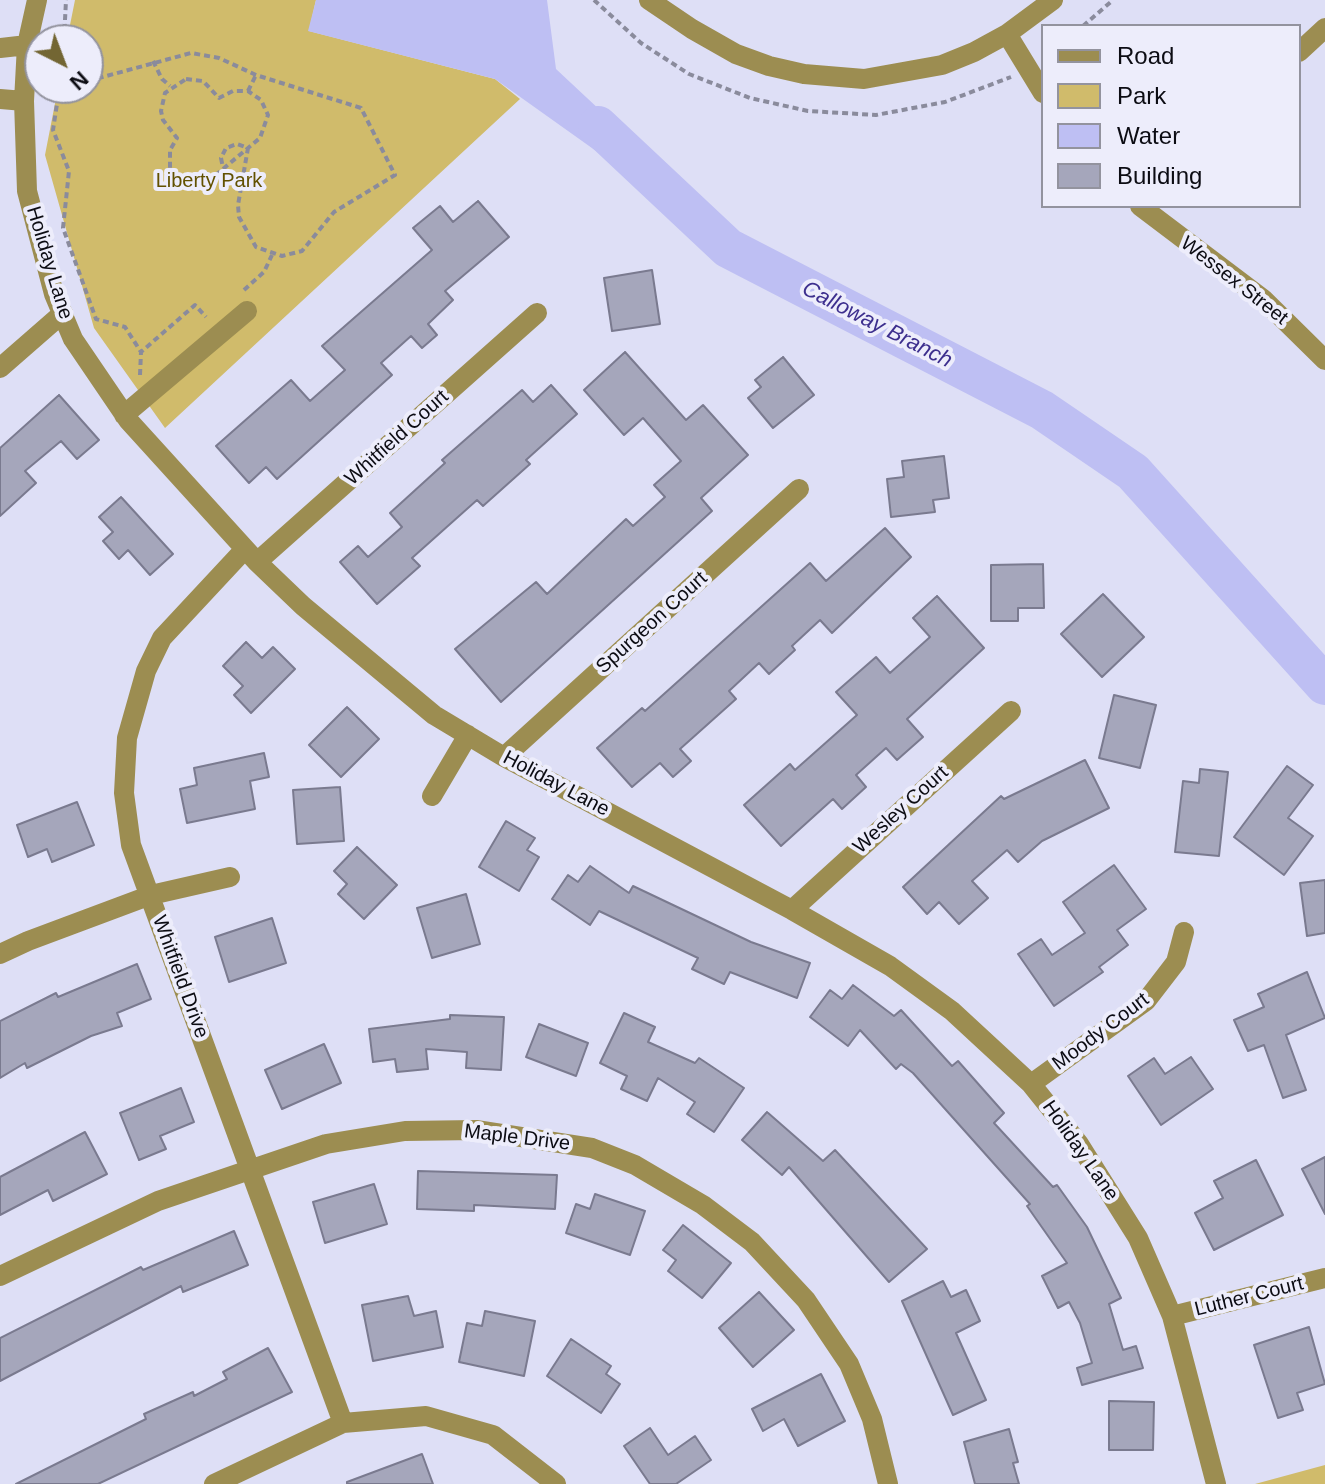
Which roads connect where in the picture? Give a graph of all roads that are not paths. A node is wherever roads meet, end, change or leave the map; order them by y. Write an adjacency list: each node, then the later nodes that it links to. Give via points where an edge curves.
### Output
1 (37, 0): 4 (street, Holiday Lane)
2 (649, 0): 6 (street, via 736,54 804,74 864,79 942,65)
3 (1053, 0): 6 (street)
4 (32, 24)
5 (1325, 28): 9 (street)
6 (1007, 34): 10 (street)
7 (24, 45): 8 (street)
8 (0, 48)
9 (1301, 50)
10 (1041, 90)
11 (0, 99): 12 (street)
12 (24, 101)
13 (24, 104): 16 (street, Holiday Lane, via 27,191)
14 (1143, 208): 18 (street, Wessex Street, via 1263,299)
15 (245, 301): 20 (street)
16 (63, 313): 19 (street); 20 (street, Holiday Lane, via 73,339)
17 (537, 313): 22 (street, Whitfield Court)
18 (1325, 360)
19 (0, 368)
20 (124, 415): 22 (street, Holiday Lane)
21 (799, 489): 25 (street, Spurgeon Court)
22 (251, 556): 24 (street, Holiday Lane, via 403,690); 28 (street, Whitfield Drive, via 162,638 146,671 127,738 124,793 131,845)
23 (1011, 711): 29 (street, Wesley Court)
24 (468, 735): 25 (street, Holiday Lane); 26 (street)
25 (504, 757): 29 (street, Holiday Lane)
26 (432, 796)
27 (230, 877): 28 (street)
28 (151, 895): 31 (street); 33 (street, Whitfield Drive)
29 (792, 910): 32 (street, Holiday Lane, via 890,966 952,1011)
30 (1184, 932): 32 (street, Moody Court, via 1176,962 1146,1001)
31 (0, 954)
32 (1031, 1084): 36 (street, Holiday Lane, via 1079,1144 1129,1224)
33 (250, 1168): 34 (street, Maple Drive, via 158,1201); 37 (street, Whitfield Drive); 40 (street, Maple Drive, via 326,1144 405,1131 476,1130 592,1148 635,1165 752,1242 806,1300 849,1364 872,1419)
34 (0, 1276)
35 (1325, 1278): 36 (street, Luther Court)
36 (1172, 1316): 41 (street, Holiday Lane)
37 (343, 1423): 38 (street); 39 (street, via 426,1416 458,1422 493,1435)
38 (214, 1484)
39 (556, 1484)
40 (888, 1484)
41 (1216, 1484)

